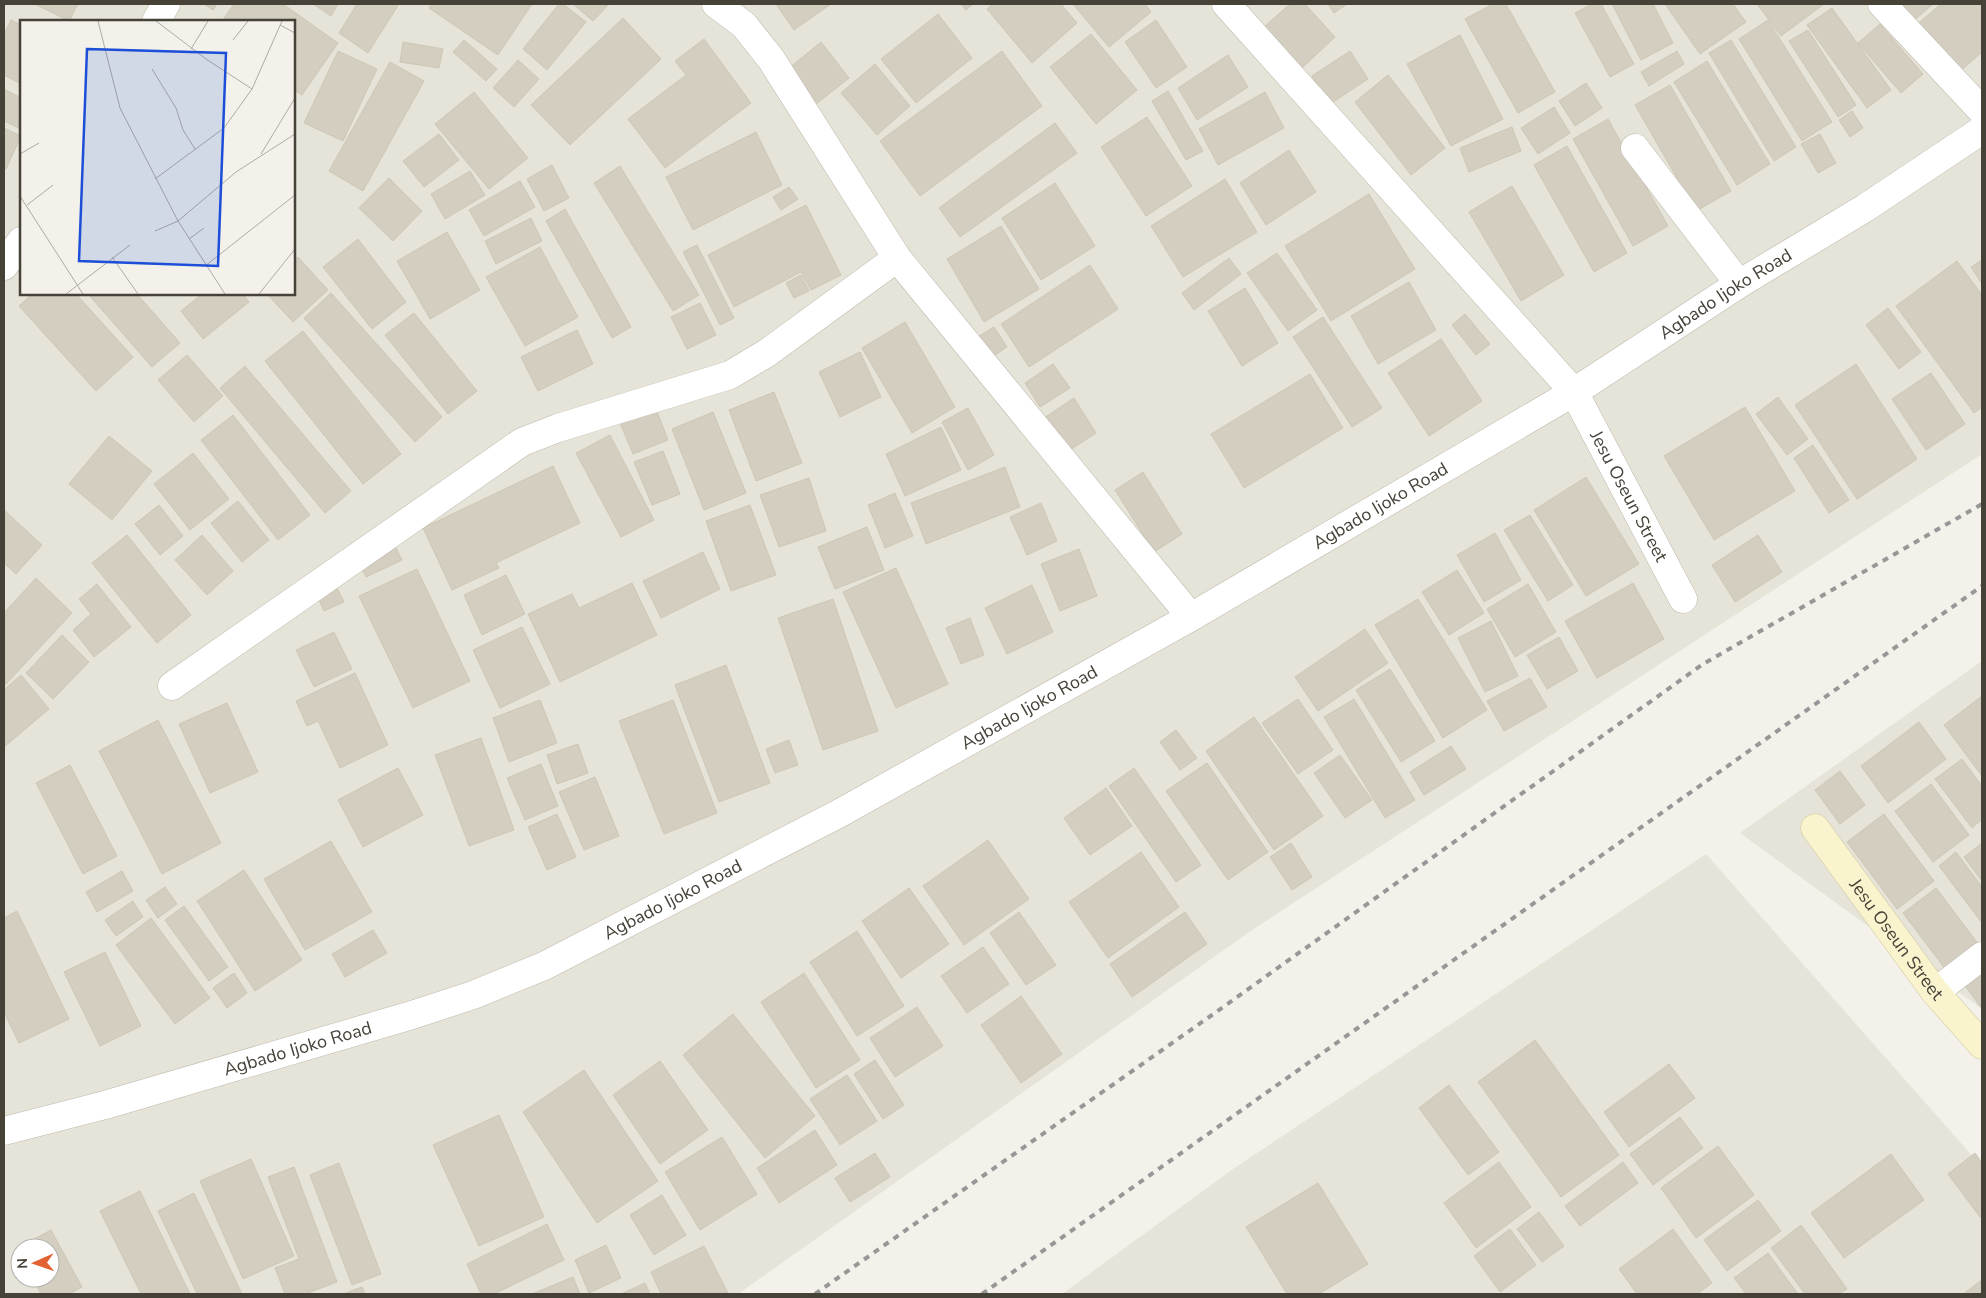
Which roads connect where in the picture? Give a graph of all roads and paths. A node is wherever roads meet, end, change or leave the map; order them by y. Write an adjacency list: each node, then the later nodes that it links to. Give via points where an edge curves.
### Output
1 (166, 4): 5 (street)
2 (716, 4): 10 (street, via 744,25 771,59)
3 (1226, 4): 13 (street, Jesu Oseun Street)
4 (1882, 4): 6 (street)
5 (157, 20)
6 (1982, 111)
7 (1982, 130): 12 (street, Agbado Ijoko Road, via 1865,208)
8 (1635, 148): 12 (street)
9 (20, 242): 11 (street)
10 (897, 258): 15 (street); 16 (street, via 767,353 730,375 522,442)
11 (4, 266)
12 (1739, 284): 13 (street, Agbado Ijoko Road)
13 (1574, 392): 14 (street, Jesu Oseun Street); 15 (street, Agbado Ijoko Road)
14 (1683, 599)
15 (1191, 617): 21 (street, Agbado Ijoko Road, via 840,812 544,966 412,1016)
16 (172, 686)
17 (1814, 828): 19 (main road, Jesu Oseun Street)
18 (1982, 956): 19 (street)
19 (1935, 992): 20 (main road, Jesu Oseun Street)
20 (1982, 1045)
21 (4, 1131)

